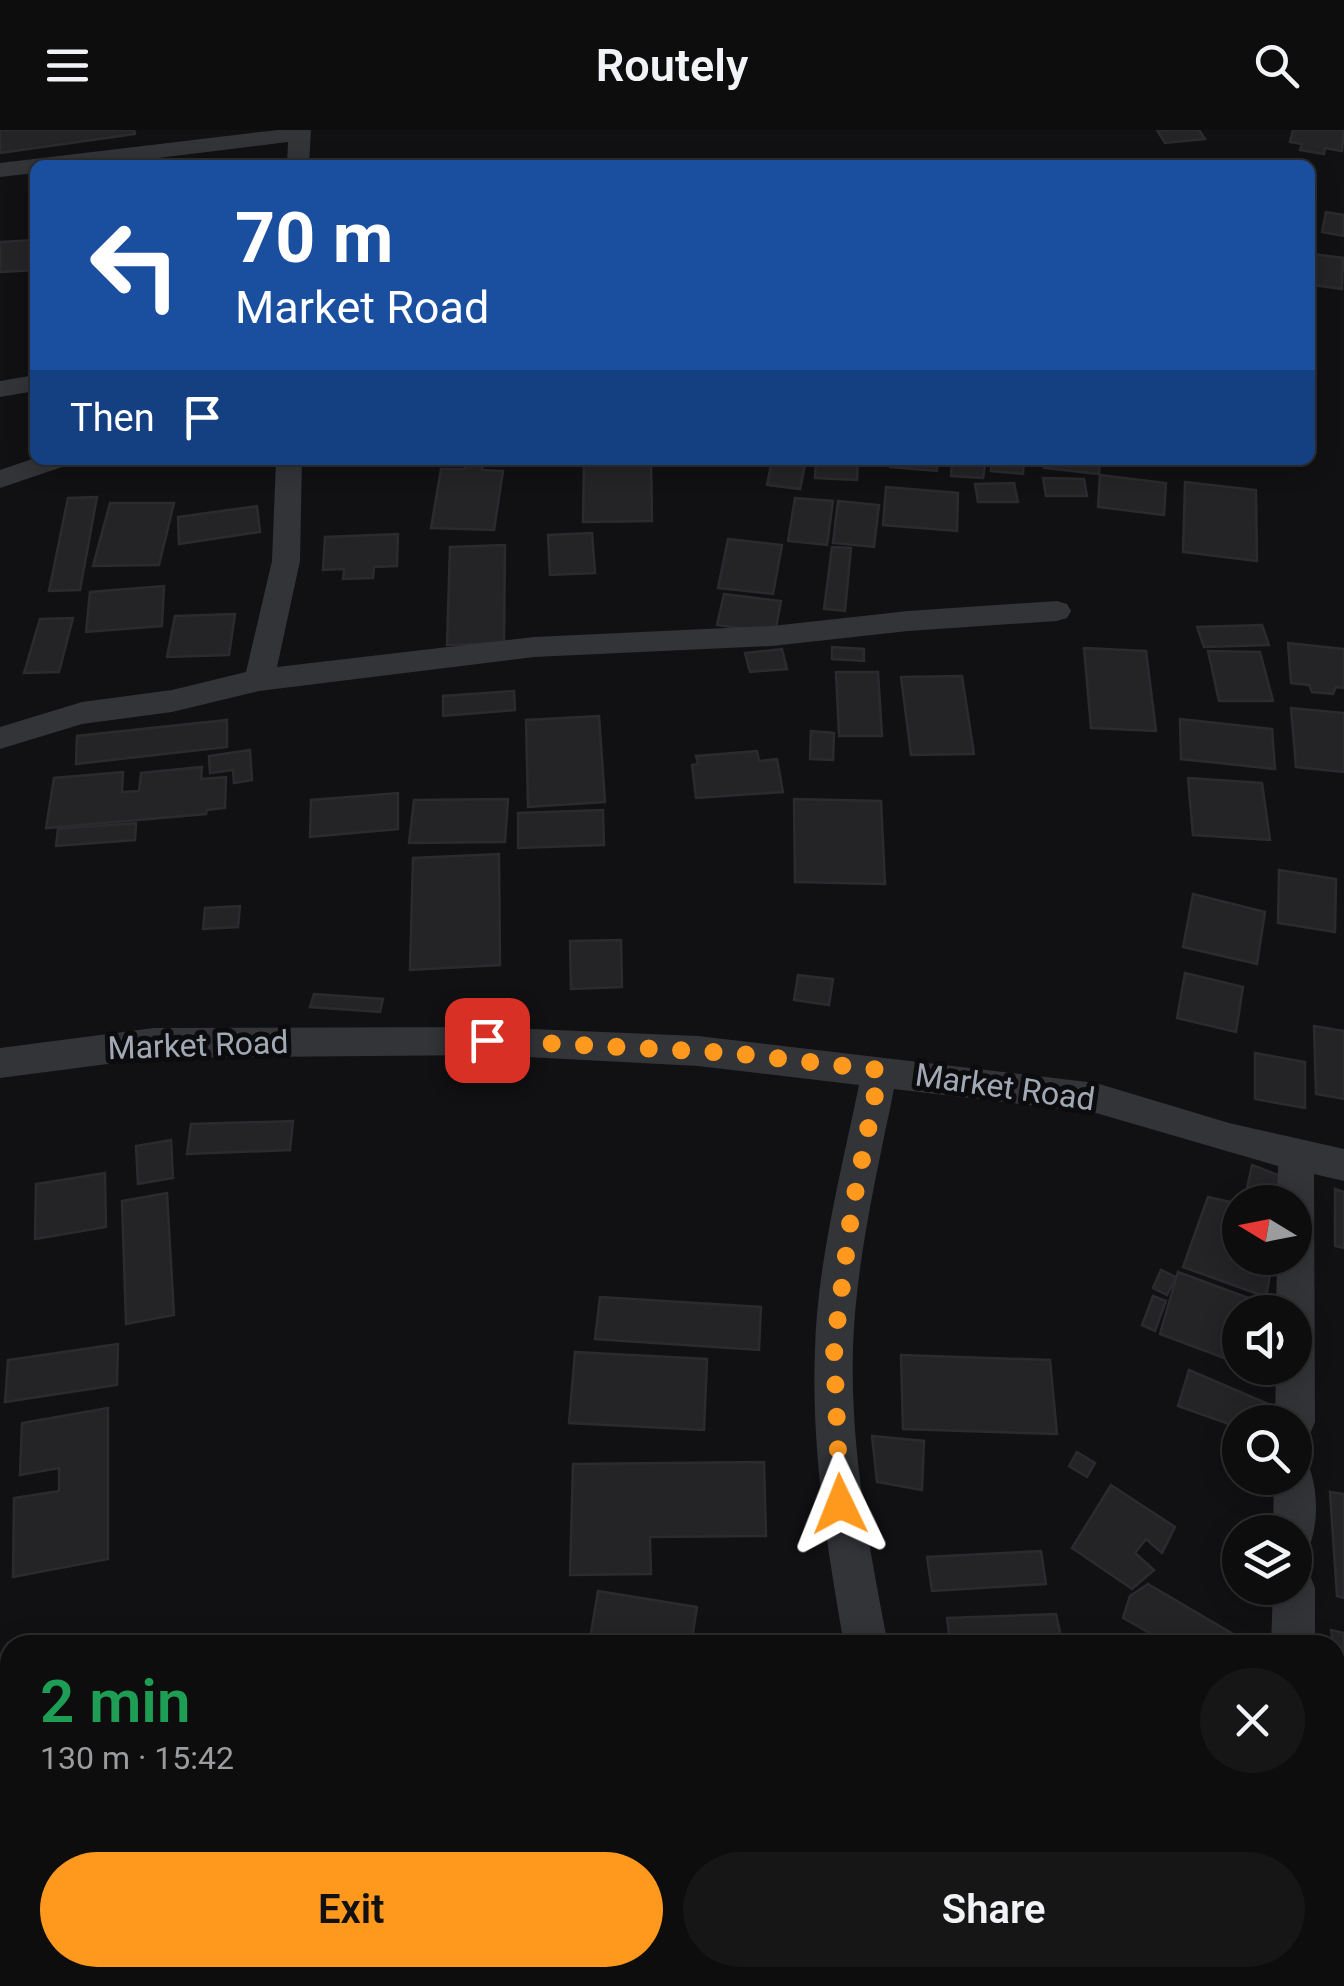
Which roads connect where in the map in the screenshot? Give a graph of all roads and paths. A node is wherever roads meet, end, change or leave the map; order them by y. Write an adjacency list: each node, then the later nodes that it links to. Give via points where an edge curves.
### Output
1 (300, 132): 2 (street); 3 (street)
2 (84, 160)
3 (298, 160)
4 (30, 167): 5 (street)
5 (0, 170)
6 (30, 385): 7 (street)
7 (0, 388)
8 (42, 465): 10 (street)
9 (289, 465): 12 (street, via 286,561)
10 (0, 480)
11 (1057, 611): 12 (street, via 772,636 534,647)
12 (259, 680): 13 (street, via 82,713)
13 (0, 738)
14 (0, 1063): 15 (street, Market Road, via 154,1043 487,1040 732,1053)
15 (880, 1070): 16 (street, Market Road, via 1096,1098); 20 (street, via 834,1347 840,1504)
16 (1296, 1153): 17 (street, Market Road); 18 (street)
17 (1344, 1165)
18 (1295, 1405)
19 (1294, 1605): 21 (street)
20 (864, 1635)
21 (1293, 1635)

